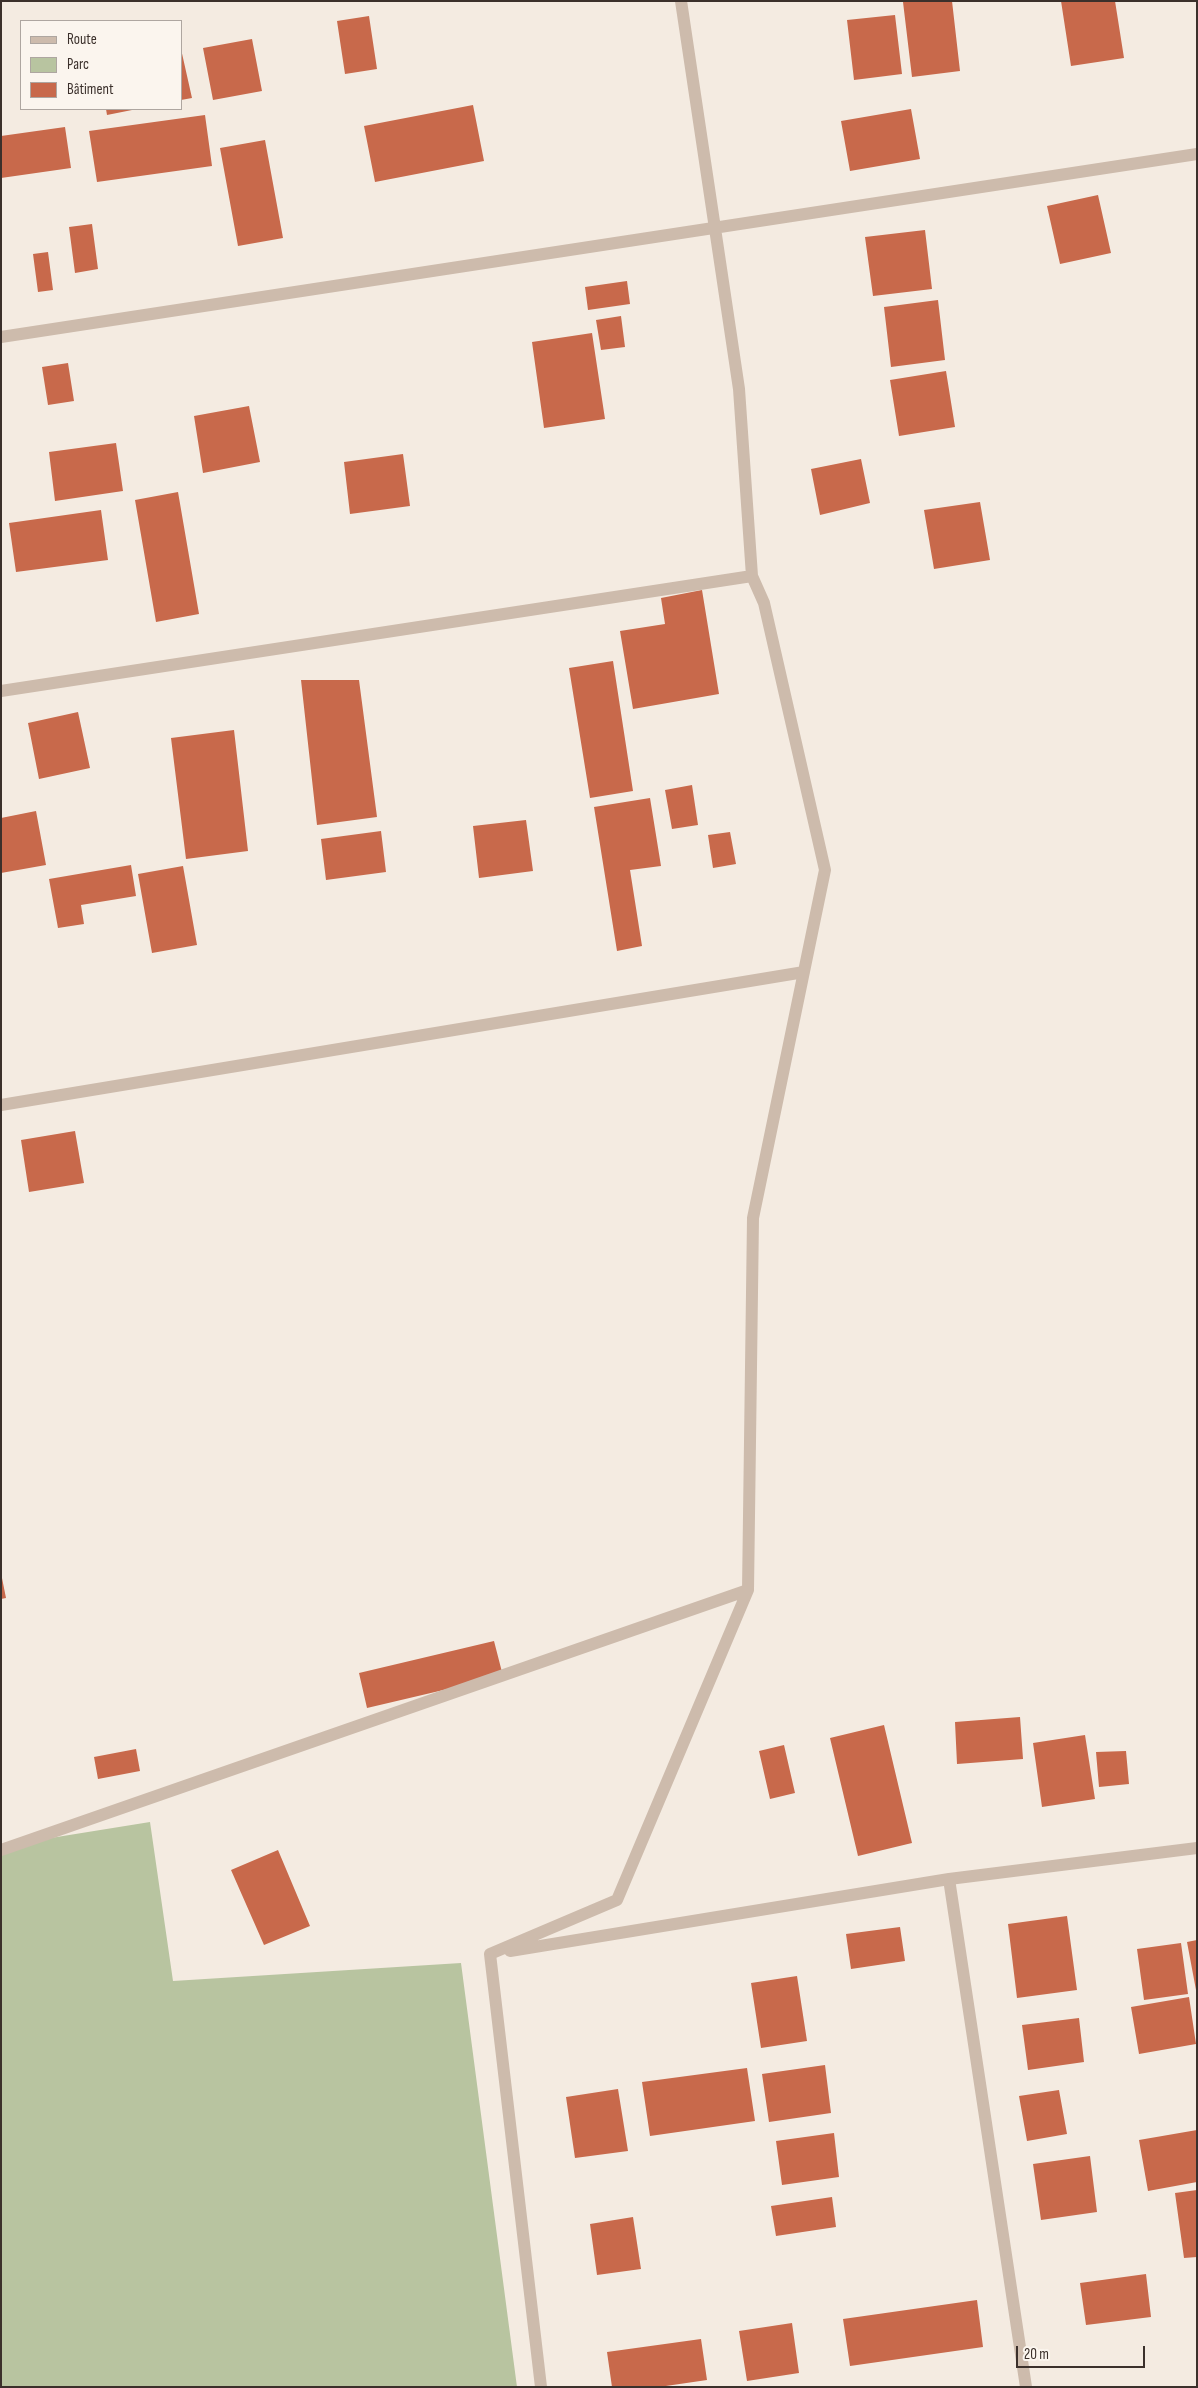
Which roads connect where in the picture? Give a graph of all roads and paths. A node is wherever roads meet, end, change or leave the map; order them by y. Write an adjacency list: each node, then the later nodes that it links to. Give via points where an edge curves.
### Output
1 (681, 1): 3 (street)
2 (1197, 154): 3 (street)
3 (715, 228): 4 (street); 5 (street, via 739,389)
4 (1, 336)
5 (752, 576): 6 (street); 7 (street, via 764,602 825,870)
6 (1, 691)
7 (804, 972): 8 (street); 9 (street, via 753,1218)
8 (1, 1105)
9 (748, 1590): 11 (street); 13 (street, via 617,1900)
10 (1197, 1848): 12 (street)
11 (1, 1850)
12 (949, 1879): 13 (street); 15 (street)
13 (490, 1954): 14 (street)
14 (541, 2387)
15 (1026, 2387)

